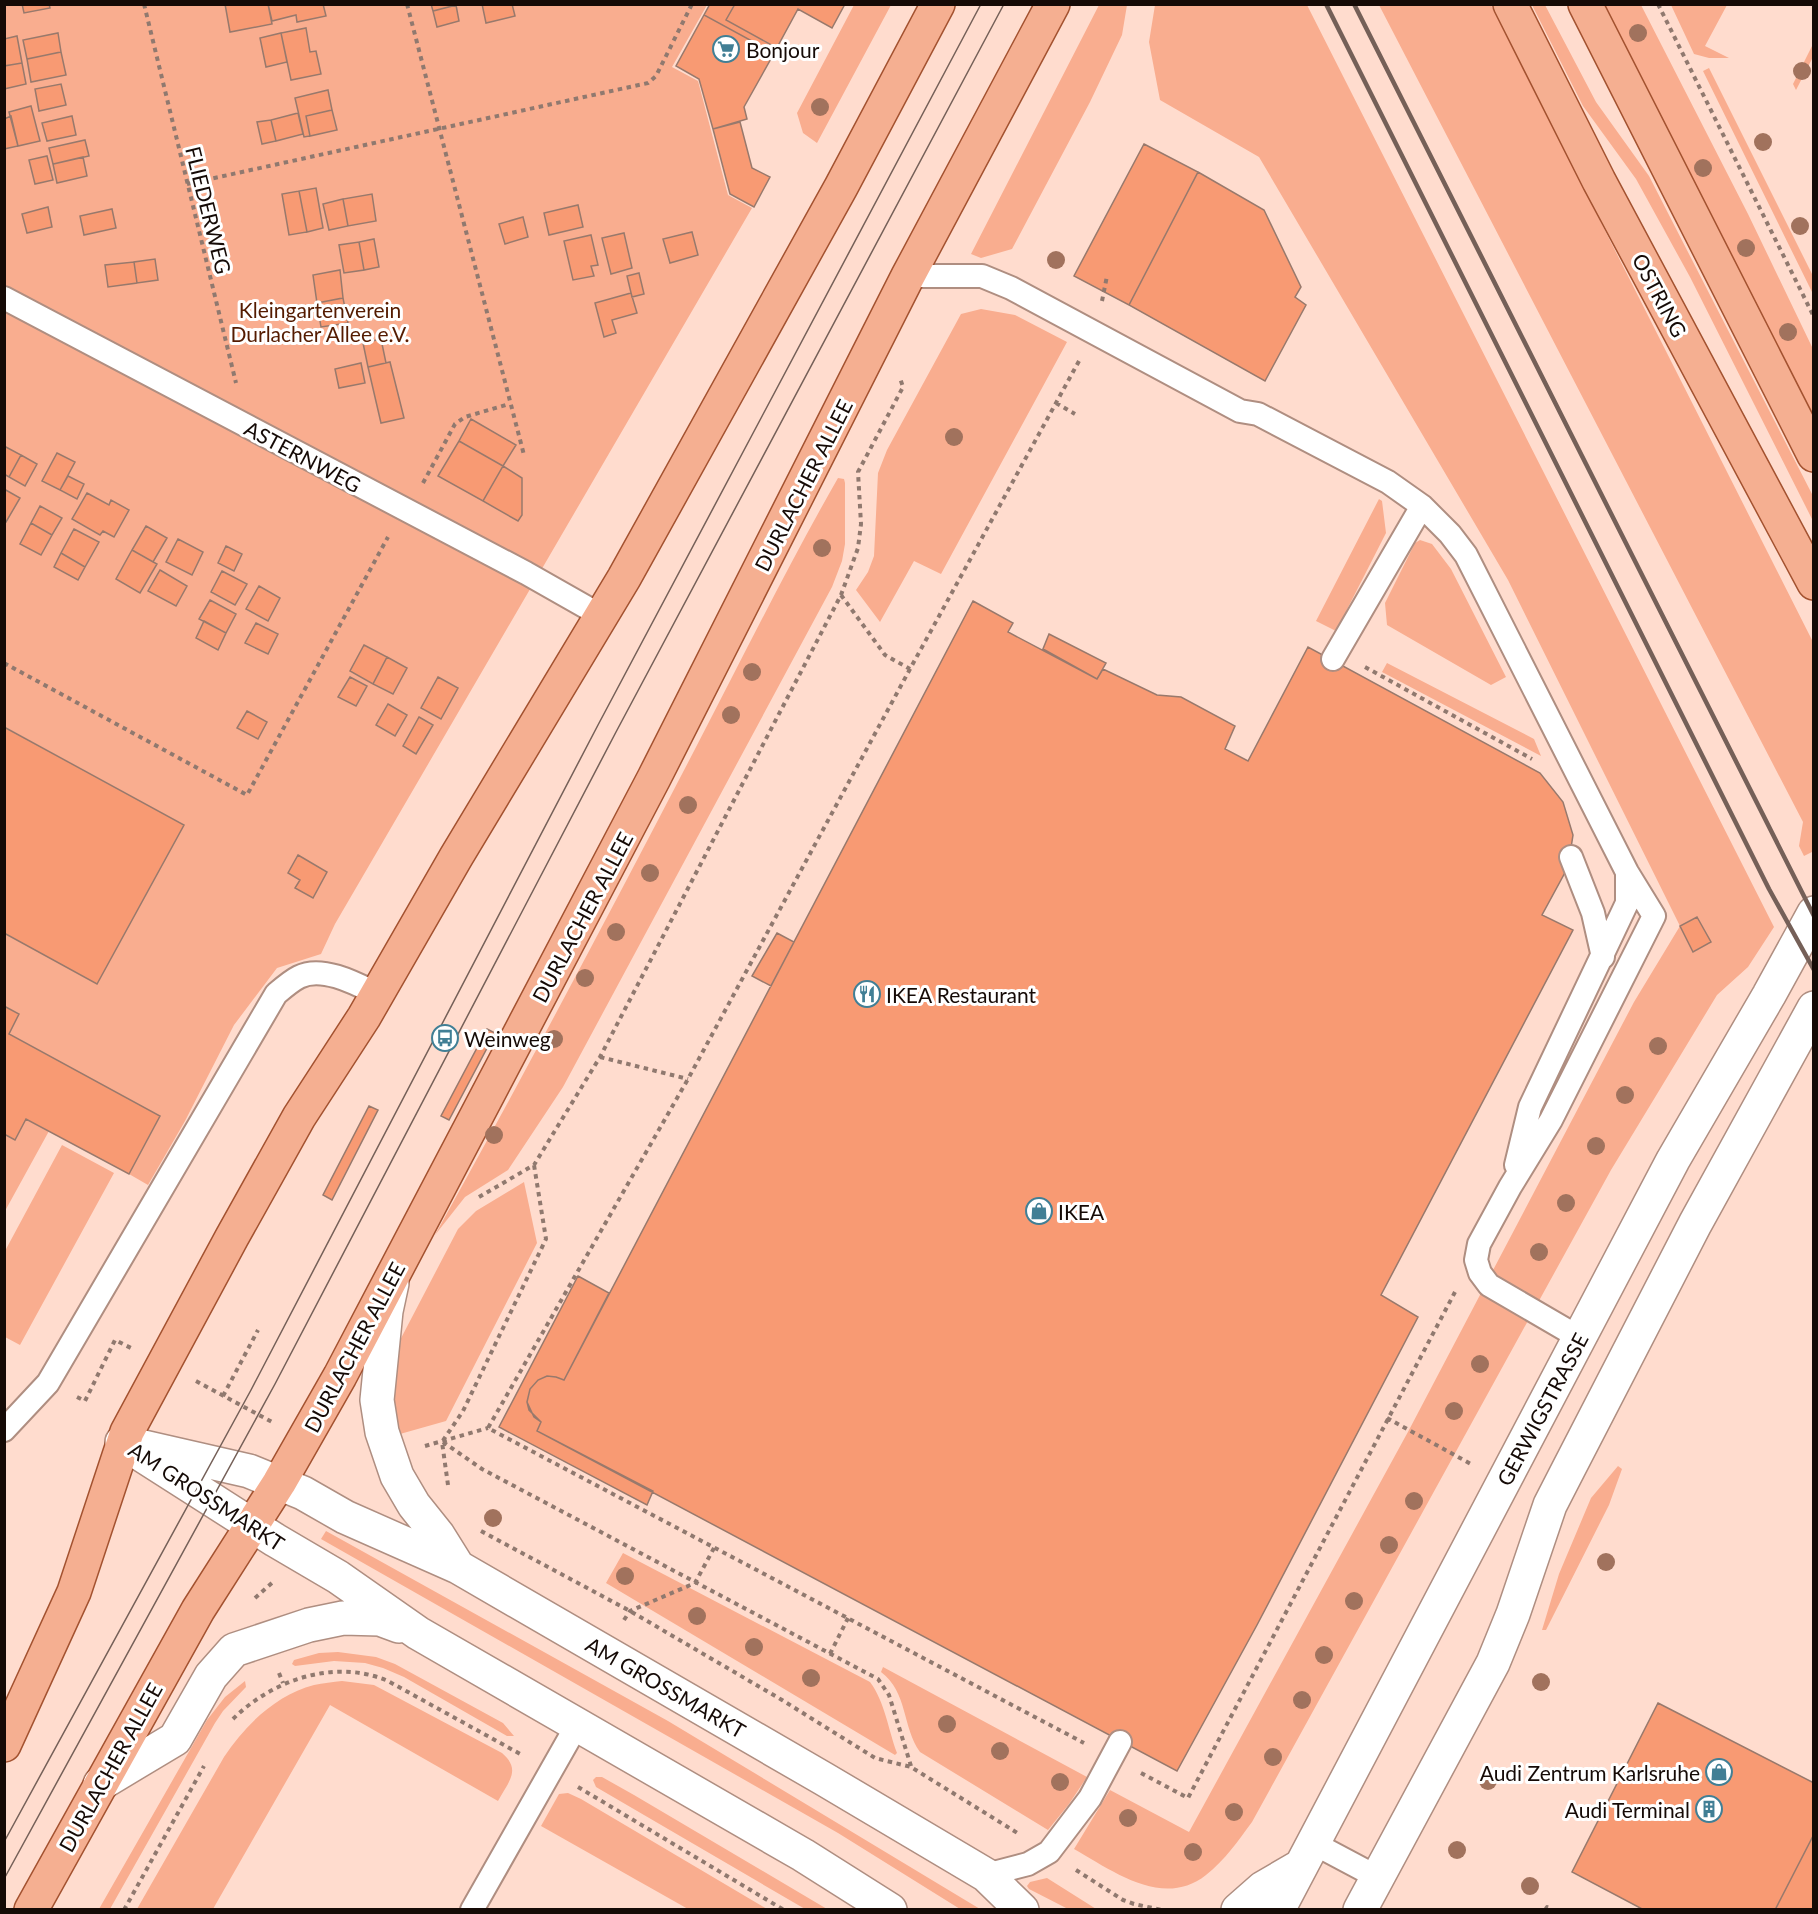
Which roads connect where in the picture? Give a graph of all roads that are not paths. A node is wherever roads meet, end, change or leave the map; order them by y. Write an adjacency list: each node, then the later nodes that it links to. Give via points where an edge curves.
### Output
1 (938, 4): 10 (main road, via 841,188)
2 (1053, 4): 5 (main road, DURLACHER ALLEE)
3 (1510, 4): 9 (main road, OSTRING, via 1604,191)
4 (1585, 4): 7 (main road)
5 (909, 276): 8 (lane, via 982,276 1011,288 1240,411 1258,414 1388,482); 19 (main road, DURLACHER ALLEE, via 685,719)
6 (4, 298): 10 (lane, ASTERNWEG)
7 (1814, 455)
8 (1422, 506): 11 (lane); 13 (lane, via 1466,555)
9 (1814, 583)
10 (600, 615): 16 (main road)
11 (1336, 656)
12 (1570, 857): 15 (lane, via 1593,913)
13 (1627, 872): 15 (lane, via 1627,903); 18 (lane, via 1654,916 1551,1120)
14 (1814, 913): 20 (main road, GERWIGSTRASSE, via 1673,1160)
15 (1603, 957): 18 (lane, via 1530,1107)
16 (377, 994): 21 (lane, via 325,974 301,975 276,994 48,1383); 22 (main road, via 299,1117)
17 (1814, 1008): 33 (main road, via 1695,1224 1564,1477 1493,1663)
18 (1510, 1187): 20 (lane, via 1479,1244 1476,1260 1480,1274 1489,1285)
19 (394, 1272): 23 (main road, DURLACHER ALLEE); 25 (main road, via 377,1400 380,1424 397,1476)
20 (1580, 1338): 31 (main road, GERWIGSTRASSE)
21 (4, 1430)
22 (122, 1442): 23 (main road, AM GROSSMARKT, via 230,1465); 24 (main road, AM GROSSMARKT); 28 (main road, via 74,1592)
23 (279, 1483): 24 (main road, DURLACHER ALLEE); 25 (main road, AM GROSSMARKT)
24 (252, 1526): 26 (main road, AM GROSSMARKT, via 338,1577); 30 (main road, DURLACHER ALLEE, via 198,1610)
25 (458, 1567): 32 (main road, AM GROSSMARKT)
26 (418, 1633): 27 (main road, AM GROSSMARKT); 30 (main road, via 380,1619 343,1618 234,1650 211,1676 175,1739)
27 (577, 1725): 35 (lane); 36 (main road, AM GROSSMARKT, via 803,1855)
28 (4, 1745)
29 (1116, 1750): 32 (lane, via 1090,1798 1049,1852 1028,1864)
30 (100, 1784): 34 (main road, DURLACHER ALLEE)
31 (1306, 1855): 33 (lane); 38 (main road); 39 (main road, GERWIGSTRASSE)
32 (986, 1875): 37 (main road, AM GROSSMARKT)
33 (1377, 1877): 40 (main road)
34 (31, 1910)
35 (472, 1910)
36 (890, 1910)
37 (1022, 1910)
38 (1238, 1910)
39 (1278, 1910)
40 (1360, 1910)

